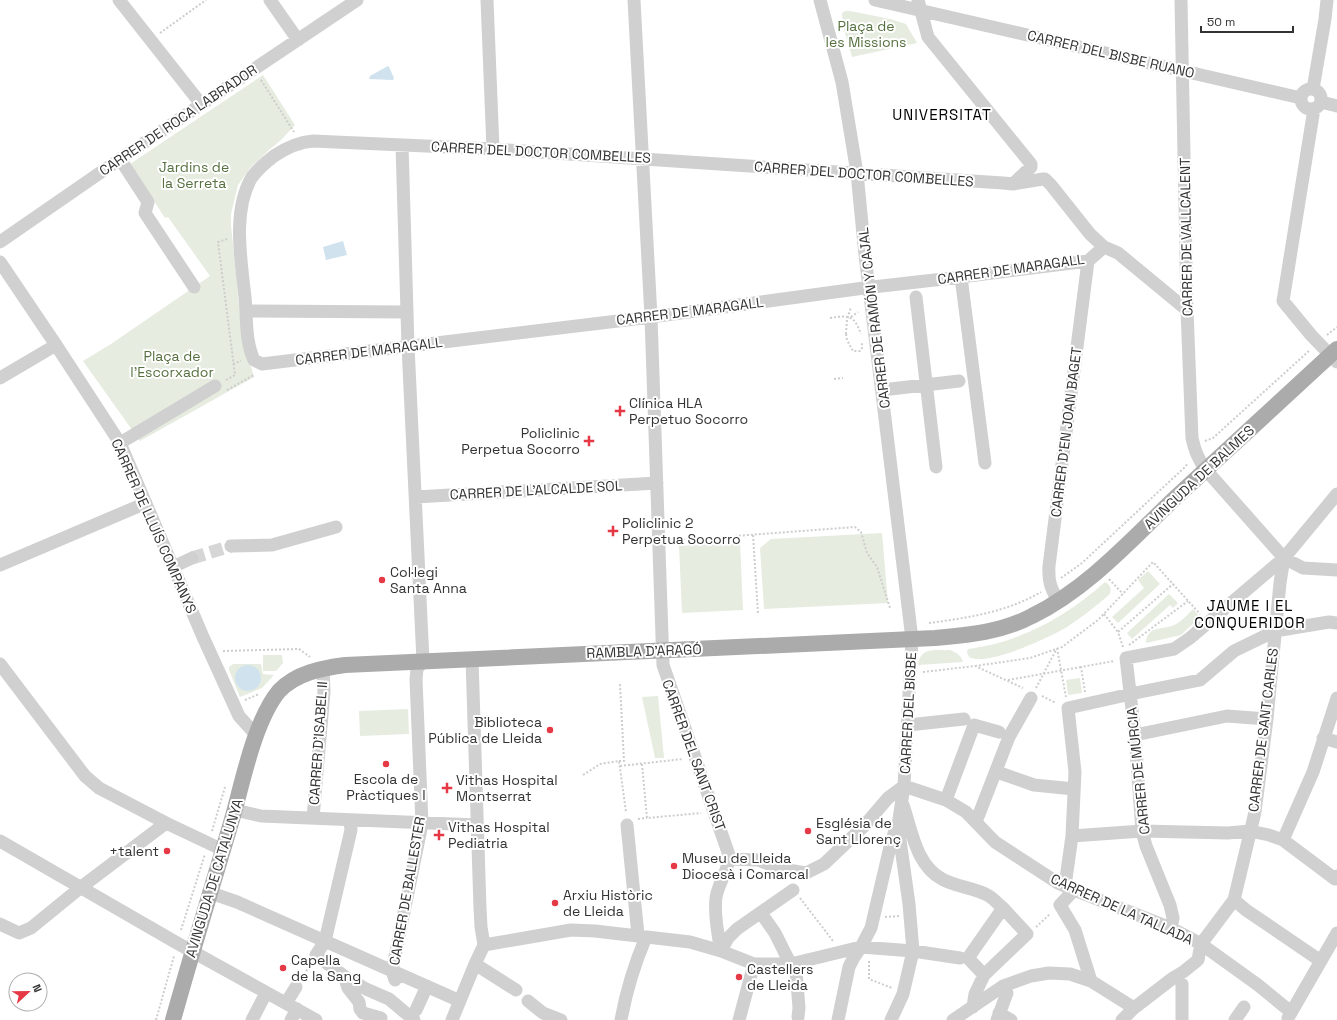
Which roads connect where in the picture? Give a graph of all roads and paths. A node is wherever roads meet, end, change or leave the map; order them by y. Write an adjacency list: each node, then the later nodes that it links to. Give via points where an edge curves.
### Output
1 (119, 0): 12 (street)
2 (206, 0): 12 (path)
3 (270, 0): 13 (street)
4 (357, 0): 13 (street, CARRER DE ROCA LABRADOR)
5 (487, 0): 23 (street)
6 (634, 0): 24 (street, CARRER DEL SANT CRIST)
7 (820, 0): 26 (street, CARRER DE RAMÓN Y CAJAL, via 842,82)
8 (875, 0): 11 (street)
9 (1181, 0): 15 (street, CARRER DE VALLCALENT)
10 (1327, 0): 16 (street)
11 (919, 6): 15 (street, CARRER DEL BISBE RUANO); 27 (street, via 928,37 1031,164 1029,170)
12 (150, 40): 18 (street)
13 (298, 40): 14 (street, CARRER DE ROCA LABRADOR)
14 (254, 69): 18 (street, CARRER DE ROCA LABRADOR); 21 (path)
15 (1184, 70): 17 (street, CARRER DEL BISBE RUANO); 38 (street, CARRER DE VALLCALENT)
16 (1313, 89): 17 (street, via 1304,92); 19 (street, via 1321,95)
17 (1302, 98): 19 (street, via 1305,107 1310,109)
18 (201, 104): 25 (street, CARRER DE ROCA LABRADOR)
19 (1318, 106): 20 (street); 46 (street, via 1283,301)
20 (1337, 106)
21 (302, 142): 22 (street, CARRER DEL DOCTOR COMBELLES); 39 (street, CARRER DEL DOCTOR COMBELLES, via 266,162 253,176 246,191 240,234)
22 (402, 145): 23 (street, CARRER DEL DOCTOR COMBELLES); 40 (street)
23 (493, 149): 24 (street, CARRER DEL DOCTOR COMBELLES)
24 (642, 158): 26 (street, CARRER DEL DOCTOR COMBELLES); 42 (street, CARRER DEL SANT CRIST)
25 (120, 159): 28 (street, CARRER DE ROCA LABRADOR); 34 (street, via 148,202 145,213)
26 (857, 172): 27 (street, CARRER DEL DOCTOR COMBELLES); 35 (street, CARRER DE RAMÓN Y CAJAL)
27 (1013, 184): 30 (street, CARRER DEL DOCTOR COMBELLES, via 1045,180)
28 (0, 242)
29 (218, 242): 57 (path, via 234,375)
30 (1104, 247): 31 (street, CARRER DE MARAGALL); 38 (street, via 1118,253)
31 (1088, 261): 33 (street, CARRER DE MARAGALL); 79 (street, CARRER D'EN JOAN BAGET, via 1049,566)
32 (0, 262): 47 (street, CARRER DE LLUÍS COMPANYS)
33 (961, 277): 35 (street, CARRER DE MARAGALL); 61 (street)
34 (194, 287)
35 (869, 287): 42 (street, CARRER DE MARAGALL); 58 (street, CARRER DE RAMÓN Y CAJAL)
36 (916, 297): 56 (street)
37 (851, 307): 43 (path, bridge, via 846,320 846,334 851,348 856,352 862,348 861,334)
38 (1187, 310): 60 (street, CARRER DE VALLCALENT, via 1192,438)
39 (246, 312): 40 (street); 50 (street, CARRER DEL DOCTOR COMBELLES, via 254,360 262,364)
40 (406, 312): 48 (street)
41 (858, 312): 43 (path)
42 (651, 316): 48 (street, CARRER DE MARAGALL); 64 (street, CARRER DEL SANT CRIST)
43 (850, 317): 44 (path)
44 (830, 318)
45 (1337, 327): 46 (path)
46 (1318, 342): 49 (street); 60 (path, via 1213,438 1201,443)
47 (56, 345): 52 (street); 59 (street, CARRER DE LLUÍS COMPANYS)
48 (408, 346): 50 (street, CARRER DE MARAGALL); 66 (street)
49 (1335, 356): 63 (main road, AVINGUDA DE BALMES)
50 (272, 363)
51 (258, 372): 57 (path)
52 (0, 378)
53 (843, 378): 54 (path)
54 (834, 379)
55 (960, 381): 56 (street)
56 (927, 386): 58 (street); 62 (street)
57 (219, 389): 59 (street)
58 (882, 390): 89 (street, CARRER DE RAMÓN Y CAJAL)
59 (120, 443): 67 (street, CARRER DE LLUÍS COMPANYS)
60 (1195, 451): 63 (street, CARRER DE VALLCALENT); 79 (path, via 1185,467 1082,563)
61 (985, 463)
62 (936, 467)
63 (1206, 470): 73 (street, CARRER DE VALLCALENT); 81 (main road, AVINGUDA DE BALMES, via 1100,569)
64 (657, 483): 66 (street, CARRER DE L'ALCALDE SOL); 92 (street, CARRER DEL SANT CRIST)
65 (1337, 494): 73 (street)
66 (416, 497): 95 (street)
67 (146, 503): 74 (street); 75 (street, CARRER DE LLUÍS COMPANYS)
68 (336, 527): 71 (street, via 272,545)
69 (753, 535): 70 (path); 83 (path, via 855,527 861,532 867,553 877,567); 84 (path)
70 (668, 540)
71 (231, 546)
72 (192, 558): 75 (street)
73 (1284, 558): 76 (street, via 1303,568); 86 (street); 88 (street, CARRER DE SANT CARLES)
74 (0, 564)
75 (173, 566): 116 (street, CARRER DE LLUÍS COMPANYS, via 239,716)
76 (1337, 570)
77 (1109, 578): 80 (path)
78 (1173, 584): 80 (path, via 1153,562); 82 (path); 90 (path)
79 (1050, 586): 81 (street, CARRER D'EN JOAN BAGET); 89 (path, via 1007,608 945,621)
80 (1123, 594): 85 (path)
81 (1058, 601): 89 (main road, RAMBLA D'ARAGÓ, via 1031,617 990,632 967,635)
82 (1188, 601): 86 (path); 90 (path, via 1124,649)
83 (890, 608)
84 (758, 614)
85 (1104, 614): 90 (path); 91 (path, via 1062,647)
86 (1207, 623): 93 (street, via 1174,648)
87 (1337, 624): 88 (street, via 1329,622)
88 (1275, 631): 106 (street, via 1234,651 1200,680); 113 (street, CARRER DE SANT CARLES)
89 (911, 632): 92 (main road, RAMBLA D'ARAGÓ); 114 (street, CARRER DEL BISBE)
90 (1118, 632)
91 (1057, 648): 97 (path, via 1030,658); 100 (path); 102 (path)
92 (662, 651): 94 (main road, RAMBLA D'ARAGÓ); 120 (street, CARRER DEL SANT CRIST, via 662,665)
93 (1126, 658): 99 (path); 106 (street, CARRER DE MÚRCIA)
94 (472, 659): 95 (main road, RAMBLA D'ARAGÓ); 138 (street)
95 (423, 660): 98 (main road, RAMBLA D'ARAGÓ); 137 (street, CARRER DE BALLESTER, via 417,669 416,679)
96 (0, 664): 136 (street, via 85,776 99,788)
97 (975, 666): 101 (path); 103 (path)
98 (323, 668): 116 (main road, RAMBLA D'ARAGÓ, via 293,680 279,691); 133 (street, CARRER D'ISABEL II, via 324,692)
99 (1081, 668): 100 (path); 110 (path)
100 (1061, 671): 102 (path); 111 (path)
101 (918, 672)
102 (1043, 674): 103 (path); 107 (path)
103 (1007, 680): 107 (path)
104 (620, 684): 121 (path, via 624,761)
105 (262, 693): 109 (path)
106 (1130, 694): 110 (street); 117 (street, CARRER DE MÚRCIA)
107 (1032, 695): 111 (path); 124 (street, via 1010,737)
108 (1337, 698): 118 (street)
109 (240, 701)
110 (1086, 704): 111 (street)
111 (1068, 708): 128 (street, via 1075,772)
112 (964, 719): 114 (street)
113 (1267, 719): 117 (street, via 1227,716); 142 (street, CARRER DE SANT CARLES, via 1255,812)
114 (908, 725): 127 (street, CARRER DEL BISBE)
115 (999, 732): 129 (street, via 974,725)
116 (256, 735): 131 (main road, AVINGUDA DE CATALUNYA)
117 (1135, 735): 141 (street, CARRER DE MÚRCIA)
118 (1323, 738): 119 (street); 144 (street, via 1314,772)
119 (1337, 742)
120 (694, 758): 122 (path); 132 (street, CARRER DEL SANT CRIST)
121 (619, 762): 123 (path); 125 (path, via 600,764)
122 (642, 764): 123 (path); 132 (path, via 647,818)
123 (620, 766): 139 (path)
124 (997, 772): 128 (street, via 1034,785); 135 (street)
125 (583, 775)
126 (226, 781): 146 (path)
127 (904, 786): 129 (street, CARRER DE LA TALLADA); 130 (street, CARRER DEL BISBE); 149 (street, via 888,798 864,826 824,864)
128 (1074, 789): 143 (street)
129 (946, 800): 135 (street, CARRER DE LA TALLADA, via 966,812)
130 (902, 802): 140 (street, CARRER DEL BISBE); 156 (street, via 916,847 932,871 943,879 988,896)
131 (235, 810): 133 (street, via 261,816); 147 (main road, AVINGUDA DE CATALUNYA)
132 (714, 811): 148 (street, CARRER DEL SANT CRIST)
133 (313, 818): 134 (street)
134 (350, 820): 137 (street); 165 (street, via 351,830)
135 (976, 822): 152 (street, CARRER DE LA TALLADA, via 995,842)
136 (166, 824): 146 (street); 151 (street)
137 (422, 824): 138 (street); 183 (street, CARRER DE BALLESTER)
138 (477, 825): 168 (street)
139 (627, 825): 164 (street)
140 (898, 826): 158 (street); 159 (street, via 890,847)
141 (1142, 831): 142 (street); 143 (street); 162 (street, CARRER DE MÚRCIA, via 1170,905)
142 (1250, 831): 144 (street); 154 (street, CARRER DE SANT CARLES)
143 (1072, 836): 152 (street)
144 (1283, 840): 150 (street)
145 (0, 842): 151 (street)
146 (209, 843): 147 (street); 166 (path)
147 (223, 850): 153 (main road, AVINGUDA DE CATALUNYA)
148 (729, 859): 149 (street, via 758,860); 171 (street, via 727,871 717,891)
149 (789, 878): 157 (street); 172 (path)
150 (1336, 878)
151 (80, 888): 160 (street, via 31,928 19,933); 166 (street)
152 (1069, 888): 155 (street); 162 (street, CARRER DE LA TALLADA)
153 (211, 893): 165 (street); 170 (main road, AVINGUDA DE CATALUNYA)
154 (1234, 900): 167 (street); 177 (street)
155 (1060, 905): 161 (path); 184 (street, via 1075,930)
156 (1003, 908): 181 (street, via 968,958); 181 (street, via 1027,934)
157 (761, 913): 171 (street, via 737,929 728,938); 180 (street)
158 (910, 916): 159 (path); 173 (street)
159 (874, 917): 169 (street)
160 (0, 924)
161 (1035, 927)
162 (1171, 928): 167 (street, CARRER DE LA TALLADA)
163 (1337, 933): 177 (street)
164 (642, 936): 168 (street, via 571,930); 171 (street, via 690,942); 210 (street)
165 (325, 941): 174 (street); 183 (street)
166 (177, 943): 170 (street); 204 (path)
167 (1200, 944): 196 (street, via 1198,960); 201 (street, CARRER DE LA TALLADA, via 1258,985)
168 (484, 945): 178 (street)
169 (861, 947): 172 (street); 173 (street); 203 (street, via 849,967)
170 (192, 952): 191 (street); 205 (main road, AVINGUDA DE CATALUNYA)
171 (721, 952): 179 (street)
172 (840, 952): 180 (street)
173 (913, 952): 175 (street); 212 (street, via 903,994)
174 (316, 955): 182 (street); 188 (path)
175 (960, 958)
176 (869, 961): 190 (path, via 869,979)
177 (1321, 961): 201 (street)
178 (475, 964): 189 (street); 193 (street)
179 (754, 964): 180 (street); 211 (street)
180 (791, 964): 202 (street, via 796,970)
181 (984, 975): 194 (street, via 975,994)
182 (344, 976): 198 (street, via 366,989); 198 (street, via 363,1013)
183 (394, 978): 186 (street); 198 (street, CARRER DE BALLESTER)
184 (1091, 981): 187 (street, via 1070,974 1049,973 1031,976); 196 (street)
185 (1182, 984): 216 (street)
186 (427, 986): 193 (street); 199 (street)
187 (1003, 986): 194 (street); 200 (street, via 1007,993)
188 (296, 987): 197 (street)
189 (516, 990)
190 (895, 990)
191 (266, 993): 197 (street); 206 (street)
192 (528, 1001): 209 (street, via 543,1013)
193 (460, 1002): 208 (street)
194 (973, 1007): 213 (street)
195 (1244, 1007): 217 (street)
196 (1134, 1008): 215 (street)
197 (291, 1011): 207 (street)
198 (384, 1011): 199 (street)
199 (415, 1015)
200 (998, 1016): 214 (street)
201 (1289, 1016)
202 (798, 1017)
203 (842, 1019)
204 (156, 1020)
205 (173, 1020)
206 (252, 1020)
207 (316, 1020)
208 (452, 1020)
209 (561, 1020)
210 (621, 1020)
211 (738, 1020)
212 (891, 1020)
213 (953, 1020)
214 (1011, 1020)
215 (1122, 1020)
216 (1182, 1020)
217 (1235, 1020)

